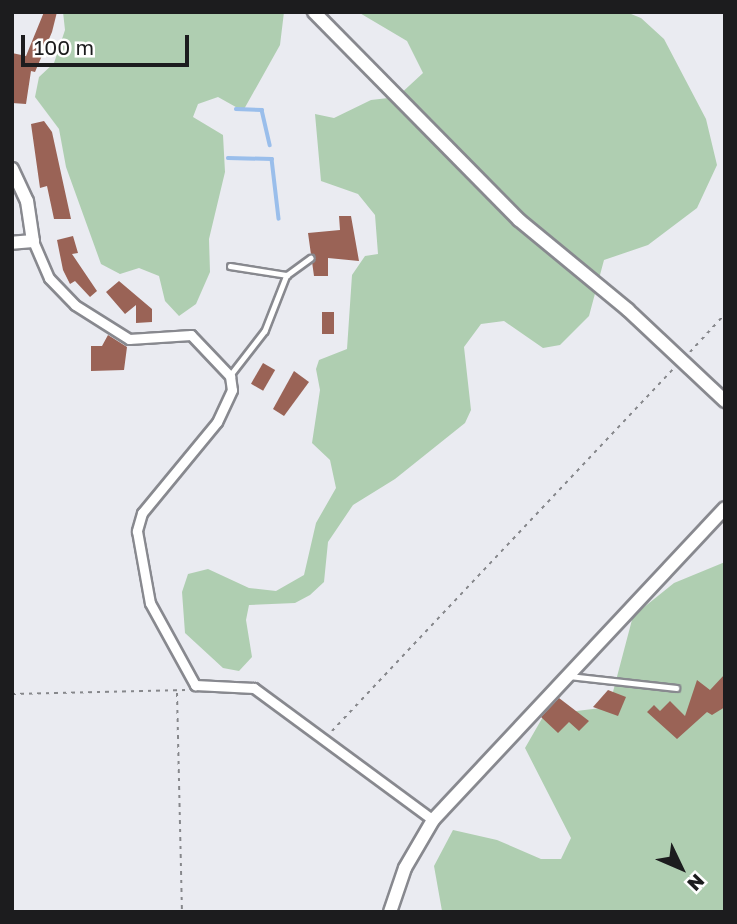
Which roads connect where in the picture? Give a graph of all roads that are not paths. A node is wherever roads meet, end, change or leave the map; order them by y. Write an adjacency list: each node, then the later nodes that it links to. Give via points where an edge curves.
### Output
1 (314, 12): 9 (street, via 519,220 683,358)
2 (12, 169): 3 (street, via 27,201)
3 (33, 241): 4 (street); 8 (street, via 50,278 75,304 129,340 191,335)
4 (12, 243)
5 (310, 258): 7 (lane)
6 (230, 265): 7 (lane)
7 (287, 275): 8 (lane, via 265,331)
8 (230, 376): 13 (street, via 232,390 217,422 142,513 137,531 150,603 195,685 254,688)
9 (725, 401)
10 (725, 508): 11 (street)
11 (564, 676): 12 (lane); 13 (street)
12 (676, 688)
13 (433, 820): 14 (street, via 405,868)
14 (390, 912)

